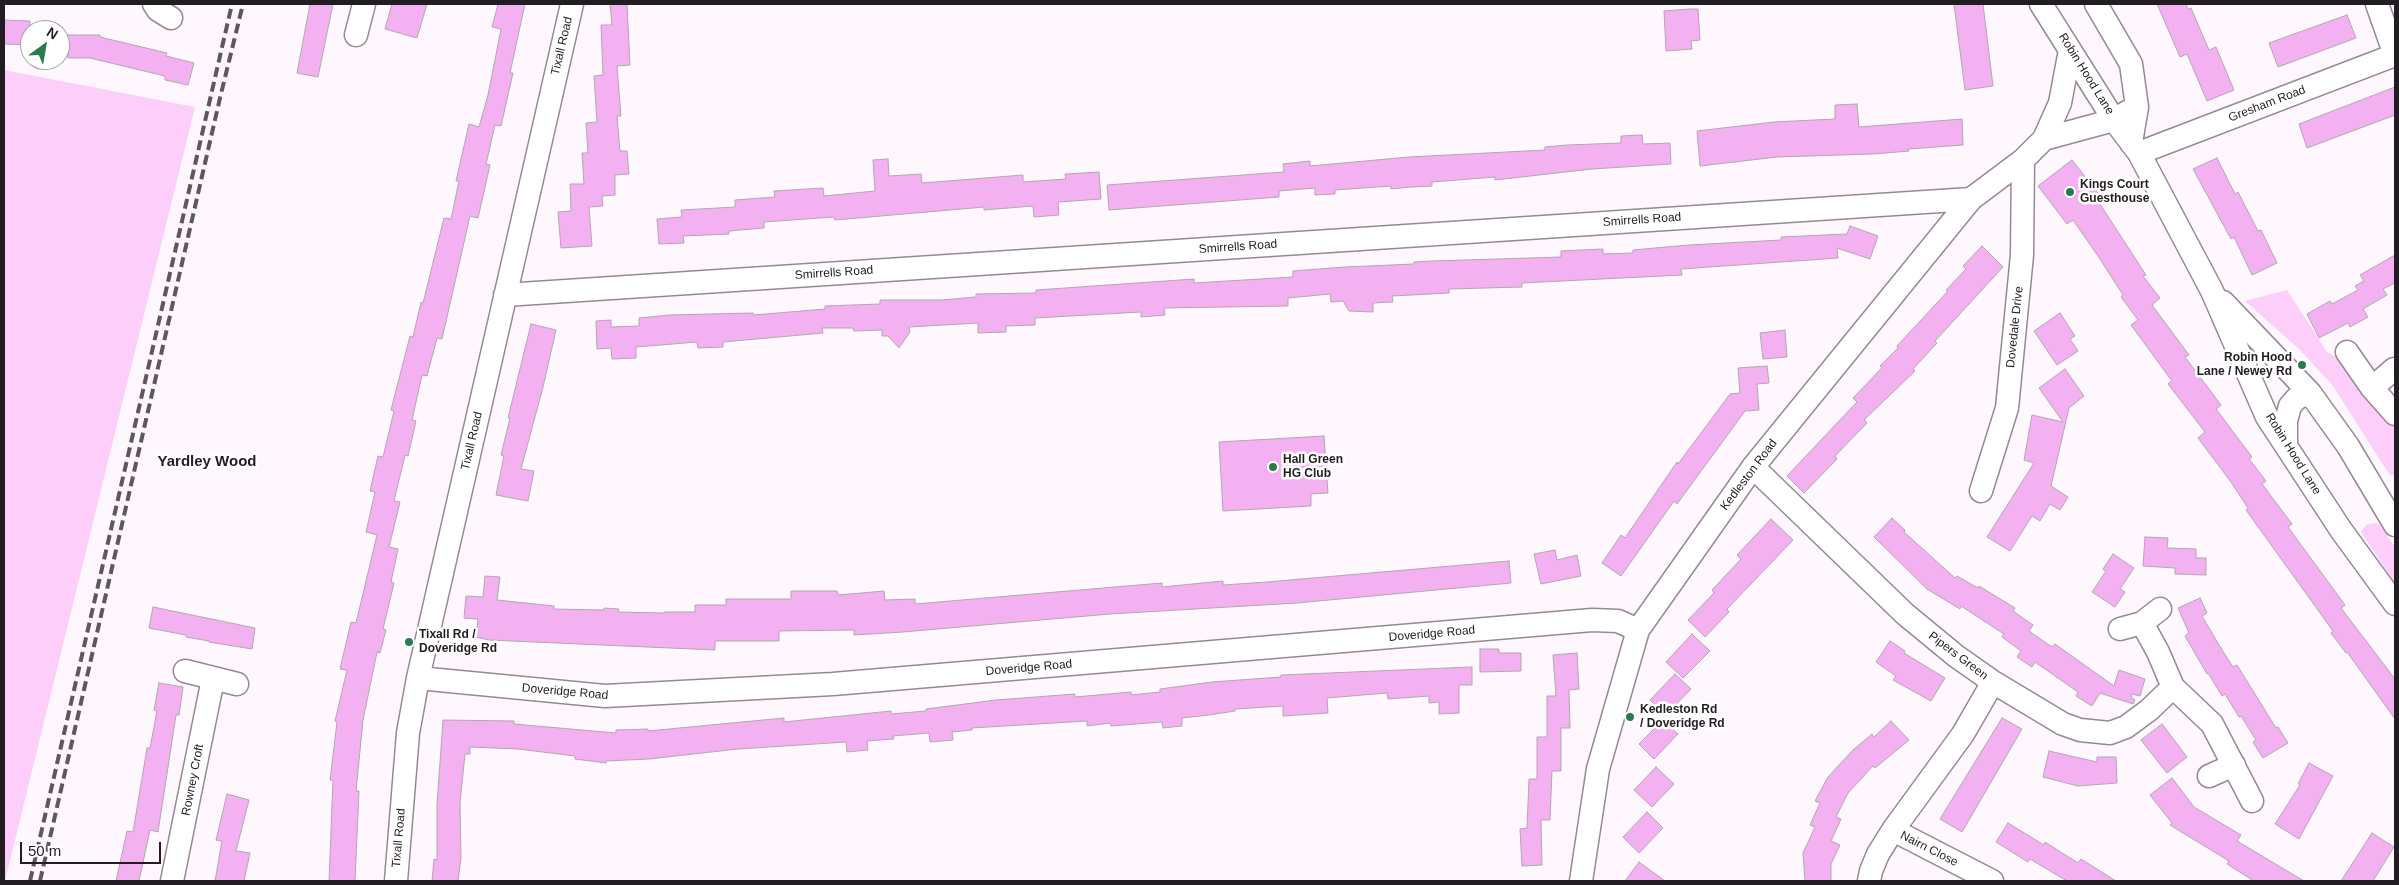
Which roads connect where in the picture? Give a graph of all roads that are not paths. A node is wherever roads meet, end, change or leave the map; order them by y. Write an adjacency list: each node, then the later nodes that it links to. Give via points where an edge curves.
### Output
1 (154, 4): 7 (street)
2 (364, 4): 8 (street)
3 (572, 4): 18 (street, Tixall Road)
4 (2041, 4): 9 (street, Robin Hood Lane)
5 (2096, 4): 11 (street, via 2130,64)
6 (2377, 4): 10 (street)
7 (171, 18)
8 (356, 36)
9 (2070, 50): 12 (street, Robin Hood Lane); 13 (street, Kedleston Road, via 2060,103)
10 (2395, 55): 14 (street, Gresham Road)
11 (2137, 107): 12 (street, Kedleston Road); 14 (street)
12 (2114, 120): 13 (street, Kedleston Road); 14 (street, Robin Hood Lane)
13 (2044, 139): 15 (street, Kedleston Road)
14 (2135, 148): 17 (street, Robin Hood Lane)
15 (2023, 160): 16 (street, Kedleston Road); 26 (street, Dovedale Drive, via 2022,255 2007,408)
16 (1971, 199): 18 (street, Smirrells Road); 25 (street, Kedleston Road)
17 (2212, 291): 22 (street, Robin Hood Lane); 24 (street, Robin Hood Lane, via 2268,416)
18 (505, 295): 35 (street, Tixall Road)
19 (2348, 352): 21 (street)
20 (2394, 368): 21 (street)
21 (2372, 388): 23 (street)
22 (2310, 393): 24 (street, via 2297,398 2290,406); 27 (street, Robin Hood Lane)
23 (2395, 414)
24 (2286, 445): 29 (street, Robin Hood Lane)
25 (1753, 467): 33 (street, Kedleston Road); 37 (street, Pipers Green, via 1905,614)
26 (1981, 491)
27 (2388, 497): 28 (street, Robin Hood Lane)
28 (2395, 525)
29 (2395, 604)
30 (2160, 609): 31 (street)
31 (2142, 623): 32 (street); 39 (street)
32 (2120, 629)
33 (1638, 630): 35 (street, Doveridge Road, via 1618,621 1592,620 833,684 605,696); 46 (street, Kedleston Road, via 1598,769)
34 (185, 671): 36 (street)
35 (418, 678): 45 (street, Tixall Road, via 408,733)
36 (213, 679): 38 (street); 44 (street, Rowney Croft)
37 (1993, 682): 39 (street, via 2063,724 2102,733 2126,727 2150,710); 43 (street, Pipers Green, via 1963,734)
38 (237, 684)
39 (2173, 687): 40 (street, via 2212,724)
40 (2234, 765): 41 (street); 42 (street)
41 (2208, 776)
42 (2252, 801)
43 (1893, 830): 47 (street, Pipers Green, via 1878,854); 48 (street, Nairn Close)
44 (172, 881)
45 (396, 881)
46 (1581, 881)
47 (1869, 881)
48 (1992, 881)

